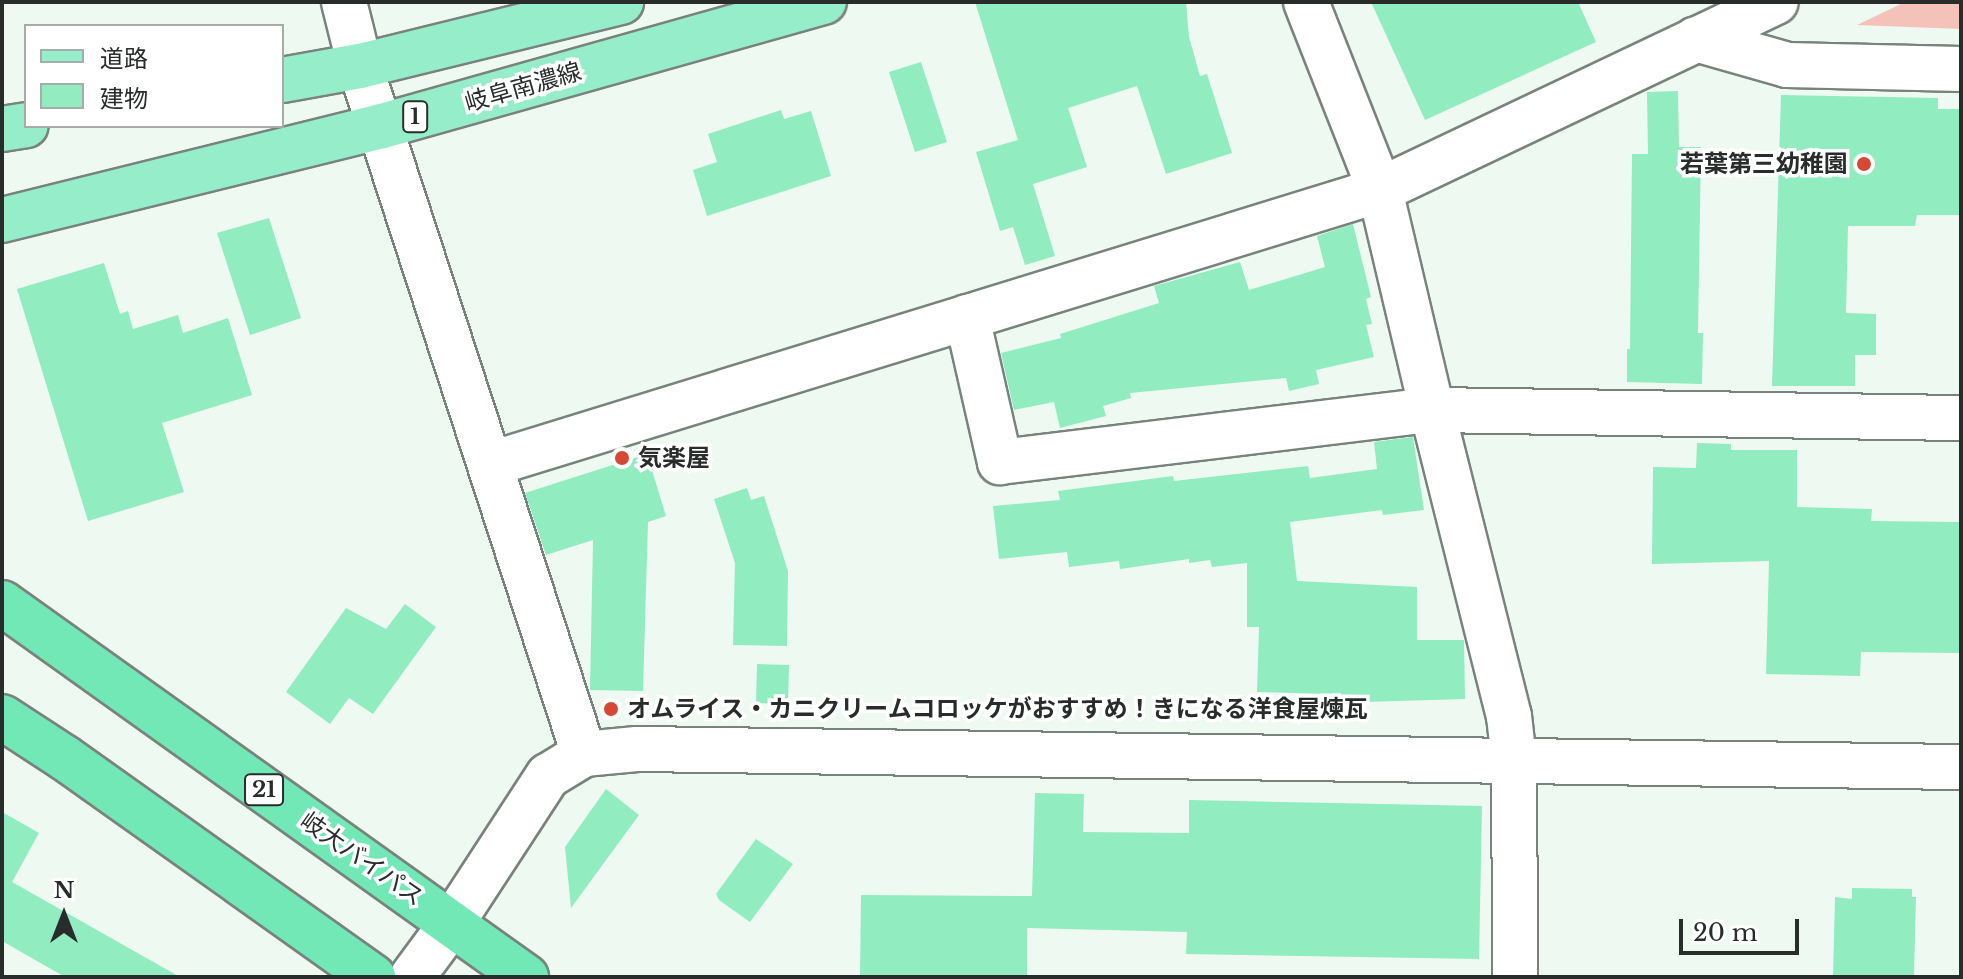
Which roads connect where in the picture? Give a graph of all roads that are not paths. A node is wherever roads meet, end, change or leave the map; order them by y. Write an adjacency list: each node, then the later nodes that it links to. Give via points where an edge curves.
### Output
1 (344, 2): 7 (street)
2 (621, 2): 7 (main road)
3 (824, 2): 11 (main road, 岐阜南濃線 / 1)
4 (1306, 2): 14 (street)
5 (1776, 2): 6 (street)
6 (1696, 39): 8 (street, via 1787,65); 14 (street)
7 (360, 66): 9 (main road); 11 (street)
8 (1961, 69)
9 (284, 80)
10 (24, 125): 12 (main road)
11 (382, 126): 13 (main road, 岐阜南濃線 / 1); 20 (street)
12 (2, 129)
13 (127, 188): 15 (main road, 岐阜南濃線 / 1); 16 (main road, 岐阜南濃線 / 1)
14 (1380, 190): 17 (street); 18 (street)
15 (2, 220)
16 (2, 237)
17 (967, 317): 18 (street, via 1000,462); 20 (street)
18 (1432, 410): 19 (street); 24 (street, via 1509,716)
19 (1961, 418)
20 (491, 464): 23 (street)
21 (2, 603): 26 (highway, 岐大バイパス / 21)
22 (2, 717): 27 (highway)
23 (584, 754): 24 (street, via 637,749); 26 (street, via 548,776)
24 (1514, 760): 25 (street); 30 (street)
25 (1961, 767)
26 (452, 923): 28 (street); 29 (highway, 岐大バイパス / 21)
27 (373, 977)
28 (412, 977)
29 (526, 977)
30 (1515, 977)

